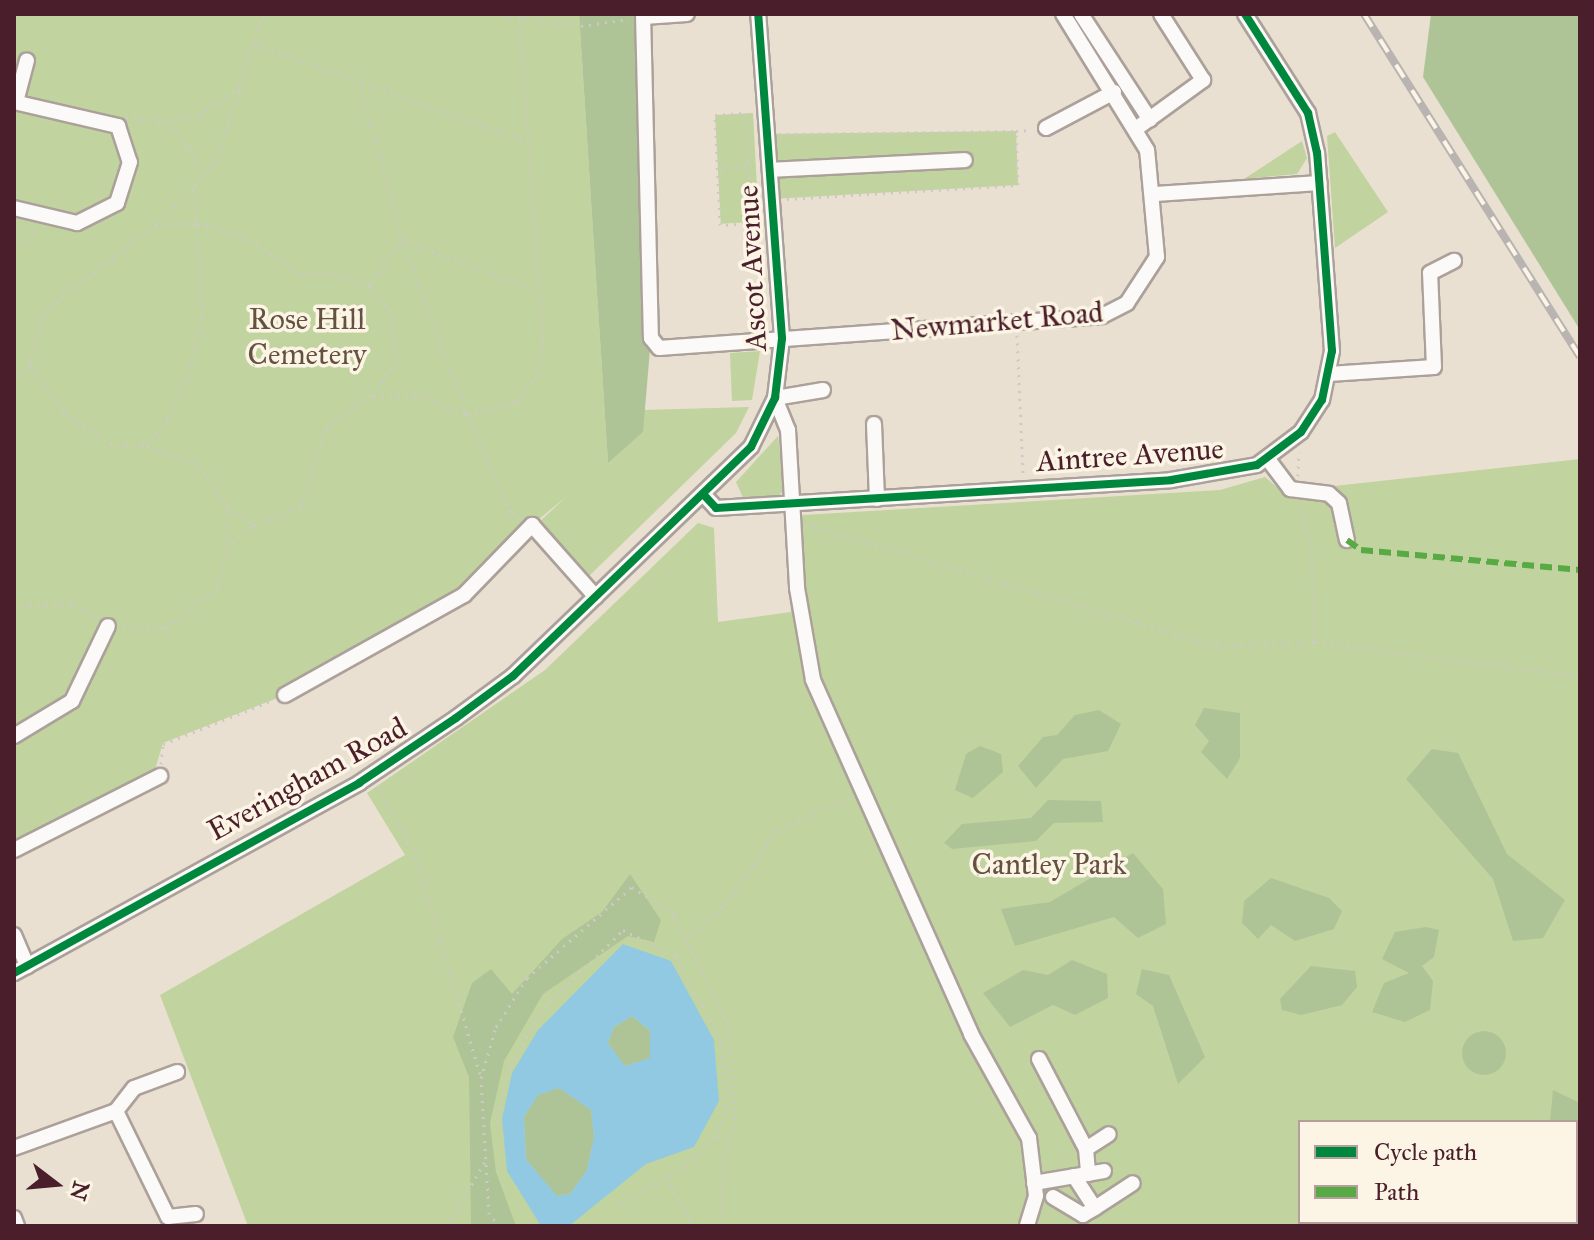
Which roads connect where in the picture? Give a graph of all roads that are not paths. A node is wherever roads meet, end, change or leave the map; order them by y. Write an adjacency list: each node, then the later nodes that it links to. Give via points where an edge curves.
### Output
1 (687, 14): 7 (street)
2 (758, 14): 14 (street, Ascot Avenue)
3 (1063, 14): 9 (street, Newmarket Road)
4 (1081, 14): 11 (street)
5 (1161, 14): 11 (street, via 1203,80)
6 (1245, 14): 15 (street, Aintree Avenue, via 1308,113)
7 (644, 16): 19 (street, Newmarket Road, via 653,346)
8 (27, 60): 10 (street)
9 (1114, 92): 11 (street, Newmarket Road); 12 (street)
10 (15, 102): 17 (street, via 118,126 130,162 117,203 77,223)
11 (1143, 124): 16 (street, Newmarket Road)
12 (1046, 128)
13 (965, 160): 14 (street)
14 (770, 167): 19 (street, Ascot Avenue)
15 (1320, 183): 16 (street); 20 (street, Aintree Avenue)
16 (1155, 194): 19 (street, Newmarket Road, via 1157,257 1127,303 1102,316)
17 (14, 208)
18 (1454, 261): 20 (street, via 1430,273 1434,367)
19 (782, 338): 22 (street, Ascot Avenue)
20 (1329, 374): 24 (street, Aintree Avenue, via 1301,432)
21 (823, 390): 22 (street)
22 (775, 398): 25 (street, Ascot Avenue, via 751,447); 27 (street, via 788,430)
23 (874, 424): 26 (street)
24 (1267, 458): 26 (street, Aintree Avenue, via 1243,469 1171,480); 28 (street, via 1297,491 1329,494 1339,503)
25 (703, 494): 27 (street, Aintree Avenue, via 716,508); 29 (street, Everingham Road)
26 (877, 499): 27 (street, Aintree Avenue)
27 (794, 504): 45 (street, via 813,680 971,1034 1029,1138)
28 (1347, 540)
29 (596, 597): 31 (street, via 532,525 464,595); 36 (street, Everingham Road, via 513,676 370,776)
30 (108, 626): 32 (street, via 72,701)
31 (285, 695)
32 (14, 736)
33 (160, 776): 34 (street)
34 (14, 850)
35 (14, 935): 36 (street)
36 (20, 970)
37 (1039, 1059): 42 (street)
38 (177, 1072): 39 (street, via 134,1088)
39 (116, 1111): 41 (street); 49 (street, via 168,1217)
40 (1109, 1134): 42 (street)
41 (14, 1148)
42 (1086, 1149): 44 (street)
43 (1104, 1171): 44 (street)
44 (1081, 1175): 45 (street); 48 (street)
45 (1034, 1183): 52 (street)
46 (1133, 1183): 48 (street)
47 (1053, 1197): 48 (street, via 1083,1215)
48 (1095, 1208)
49 (196, 1214)
50 (14, 1218): 51 (street)
51 (17, 1226)
52 (1027, 1226)

